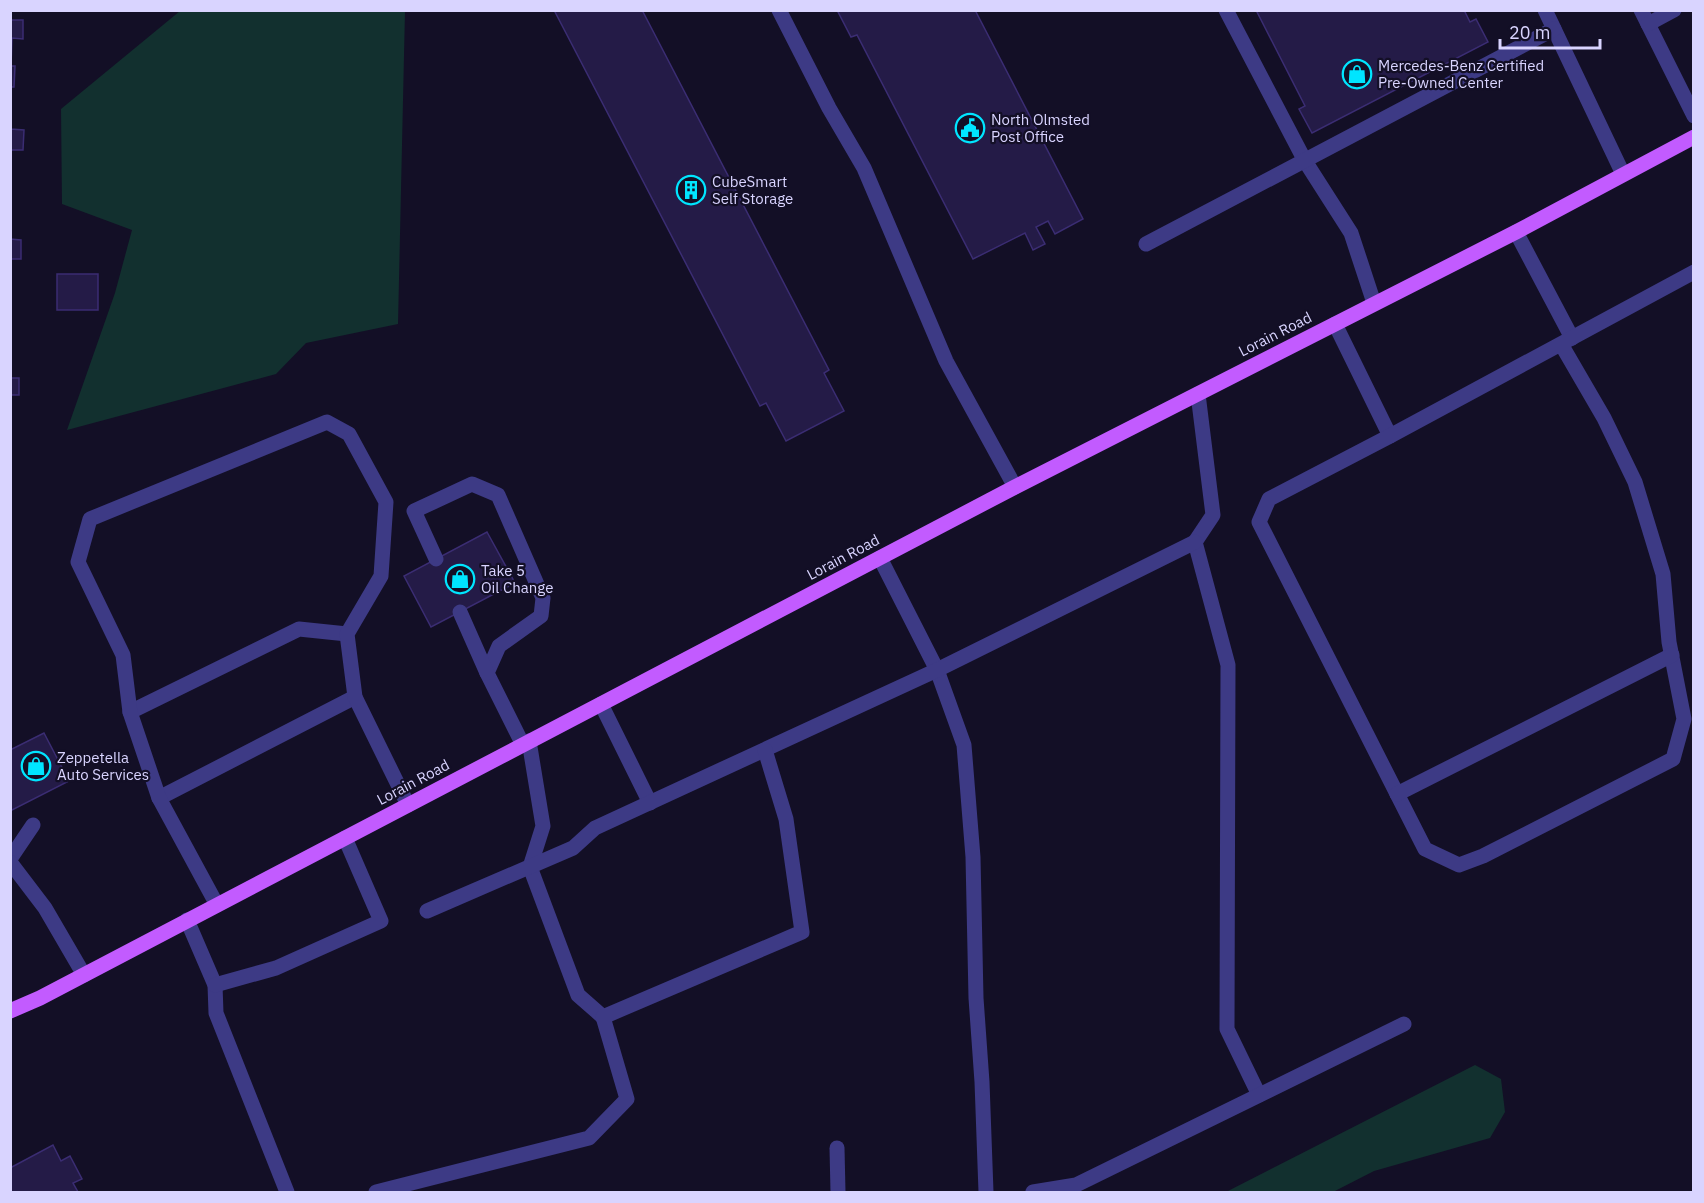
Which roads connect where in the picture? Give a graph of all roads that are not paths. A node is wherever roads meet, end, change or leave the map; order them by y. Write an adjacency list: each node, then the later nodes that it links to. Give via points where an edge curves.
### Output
1 (779, 10): 19 (lane, via 864,168 946,361)
2 (1226, 10): 9 (lane)
3 (1545, 10): 6 (lane)
4 (1674, 10): 5 (lane)
5 (1644, 17): 7 (lane)
6 (1554, 29): 9 (lane); 10 (lane)
7 (1694, 116)
8 (1694, 136): 10 (main road, Lorain Road)
9 (1305, 161): 12 (lane); 14 (lane, via 1351,233)
10 (1623, 174): 11 (main road, Lorain Road)
11 (1516, 232): 14 (main road, Lorain Road); 16 (lane)
12 (1146, 244)
13 (1694, 272): 16 (lane)
14 (1374, 303): 15 (main road, Lorain Road)
15 (1335, 324): 17 (main road, Lorain Road); 18 (lane)
16 (1566, 341): 18 (lane); 25 (lane, via 1635,482 1663,574)
17 (1198, 394): 19 (main road, Lorain Road); 20 (lane, via 1214,515)
18 (1390, 436): 33 (lane, via 1269,499 1259,522)
19 (1015, 487): 21 (main road, Lorain Road)
20 (1196, 542): 26 (lane); 49 (lane, via 1228,665 1227,1029)
21 (880, 558): 26 (lane); 29 (main road, Lorain Road)
22 (436, 559): 27 (lane, via 414,511 472,484 498,495 543,598 541,616 499,646)
23 (460, 612): 27 (lane)
24 (348, 634): 28 (lane); 30 (lane, via 299,628); 30 (lane, via 381,576 386,502 349,434 327,422 90,519 78,562 123,655)
25 (1671, 655): 33 (lane); 33 (lane, via 1684,719 1673,759 1483,856 1459,865 1425,849)
26 (937, 670): 32 (lane); 54 (lane, via 964,745 973,857)
27 (487, 673): 31 (lane)
28 (355, 697): 34 (lane); 36 (lane)
29 (601, 704): 31 (main road, Lorain Road); 35 (lane)
30 (130, 712): 34 (lane)
31 (526, 743): 36 (main road, Lorain Road); 40 (lane, via 543,826)
32 (765, 750): 35 (lane); 47 (lane, via 786,819 802,932)
33 (1397, 794)
34 (159, 798): 41 (lane)
35 (650, 803): 40 (lane, via 595,828 573,848)
36 (408, 805): 38 (main road, Lorain Road)
37 (33, 825): 39 (lane)
38 (345, 838): 41 (main road, Lorain Road); 45 (lane, via 381,921 276,968)
39 (10, 860): 44 (lane, via 45,908)
40 (530, 867): 42 (lane); 47 (lane, via 578,995)
41 (217, 905): 43 (main road, Lorain Road)
42 (427, 911)
43 (187, 920): 44 (main road, Lorain Road); 45 (lane)
44 (84, 975): 46 (main road, Lorain Road)
45 (215, 985): 51 (lane, via 216,1013)
46 (10, 1011)
47 (603, 1017): 52 (lane, via 627,1099 589,1138)
48 (1404, 1024): 49 (lane)
49 (1259, 1095): 55 (lane, via 1076,1185)
50 (837, 1148): 53 (lane)
51 (287, 1192)
52 (376, 1192)
53 (838, 1192)
54 (986, 1192)
55 (1033, 1192)

